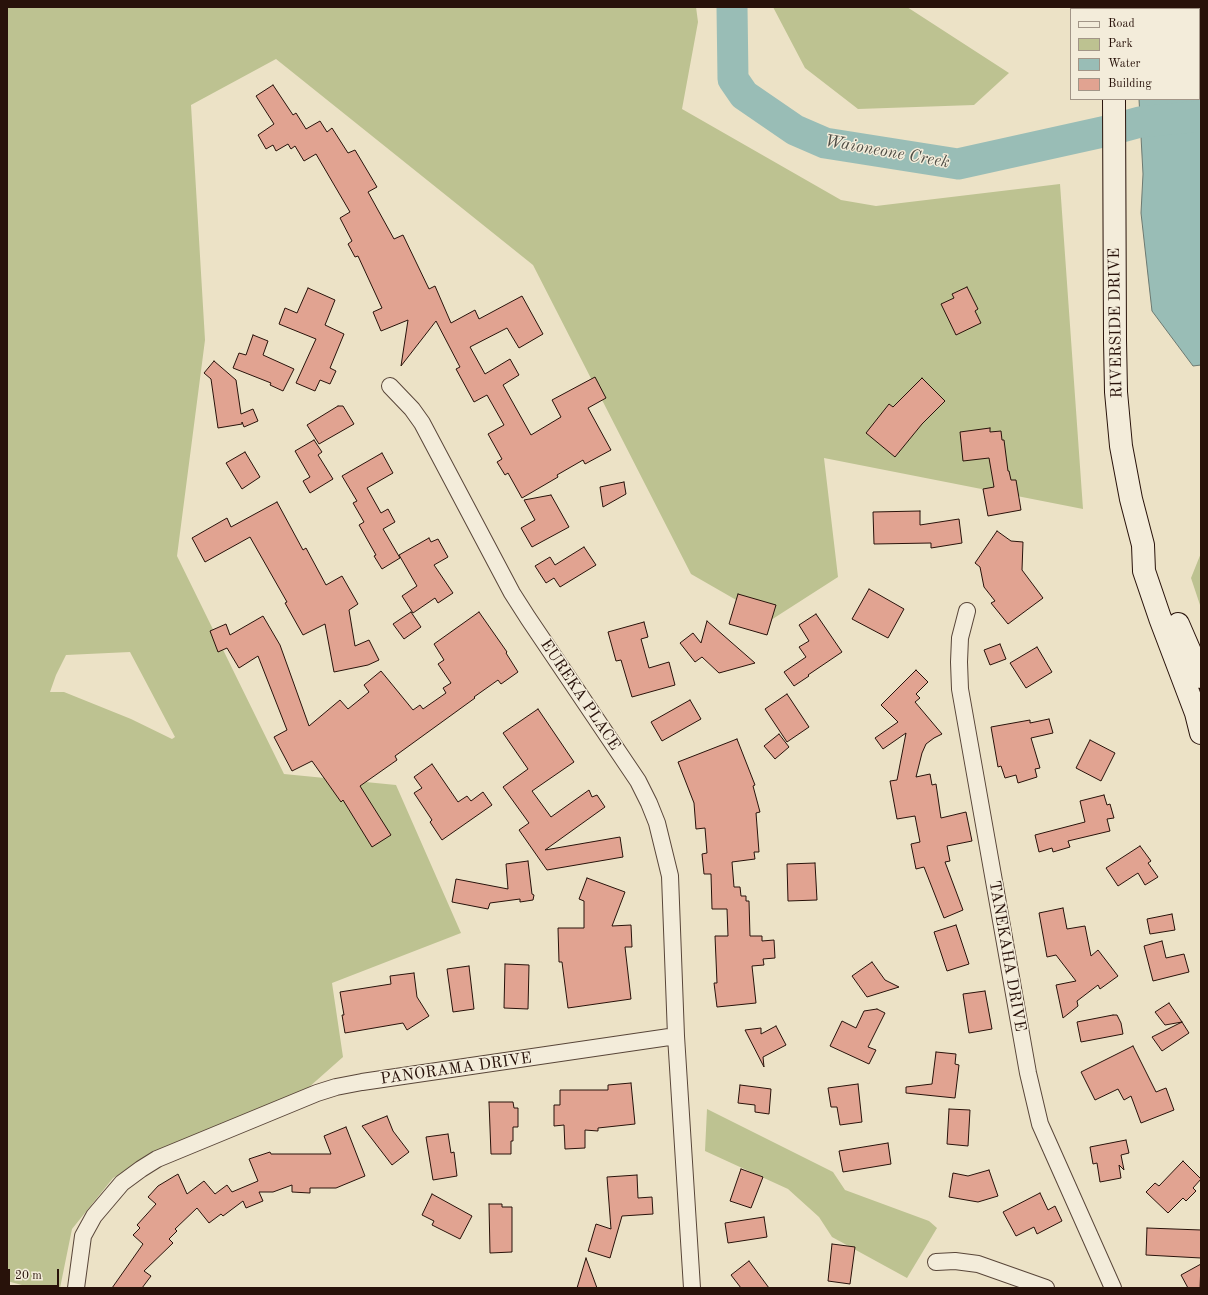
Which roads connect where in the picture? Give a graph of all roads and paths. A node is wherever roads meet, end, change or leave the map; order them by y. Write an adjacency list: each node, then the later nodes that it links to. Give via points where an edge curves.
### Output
1 (1114, 100): 3 (main road, RIVERSIDE DRIVE, via 1116,392 1121,446)
2 (390, 386): 7 (street, EUREKA PLACE, via 422,423 512,593 638,781 650,803 670,876)
3 (1143, 545): 5 (main road, RIVERSIDE DRIVE, via 1157,567 1182,635); 6 (main road, RIVERSIDE DRIVE, via 1144,571)
4 (967, 611): 12 (street, TANEKAHA DRIVE, via 960,638 960,689 1037,1115)
5 (1201, 677)
6 (1201, 733)
7 (676, 1036): 9 (street, PANORAMA DRIVE, via 336,1087 157,1159 122,1183 94,1216 83,1236); 10 (street)
8 (936, 1262): 11 (street, via 978,1264)
9 (76, 1288)
10 (692, 1288)
11 (1046, 1288)
12 (1113, 1288)

